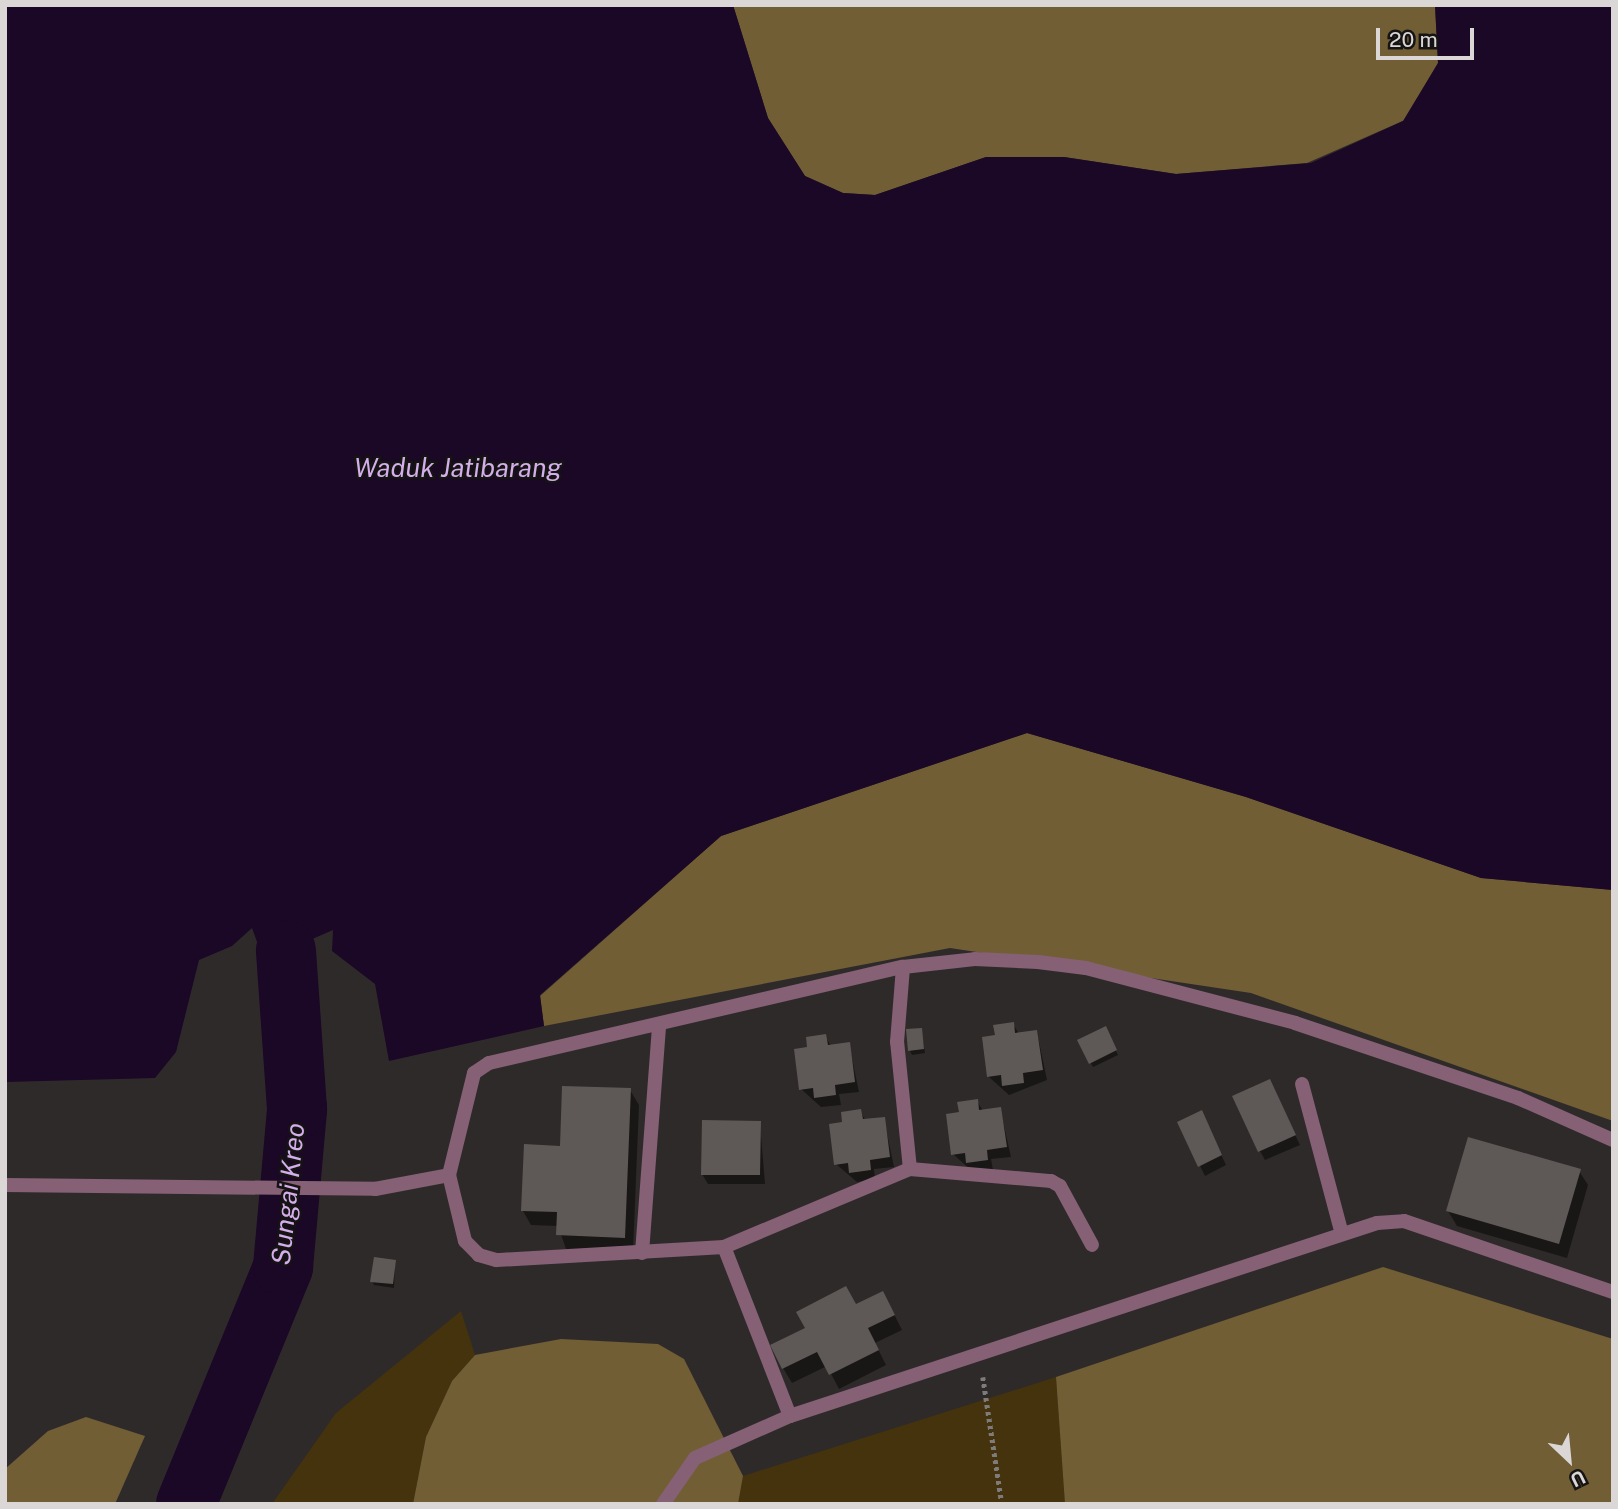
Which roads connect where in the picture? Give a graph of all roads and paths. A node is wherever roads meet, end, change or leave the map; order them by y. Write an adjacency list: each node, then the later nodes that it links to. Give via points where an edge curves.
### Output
1 (903, 967): 2 (street); 4 (street, via 975,959 1086,968 1295,1023 1518,1098); 5 (street, via 897,1042)
2 (659, 1026): 6 (street, via 489,1063 474,1073); 11 (street)
3 (1303, 1084): 8 (street)
4 (1613, 1140)
5 (910, 1169): 9 (street, via 1051,1181); 10 (street)
6 (449, 1175): 7 (street, via 374,1189); 11 (street, via 465,1241 479,1255)
7 (5, 1185)
8 (1341, 1231): 12 (street, via 1404,1221); 13 (street)
9 (1092, 1245)
10 (724, 1247): 11 (street); 14 (street)
11 (642, 1253)
12 (1613, 1292)
13 (980, 1358): 14 (street); 16 (path)
14 (790, 1416): 15 (street, via 695,1458)
15 (663, 1504)
16 (1002, 1504)

